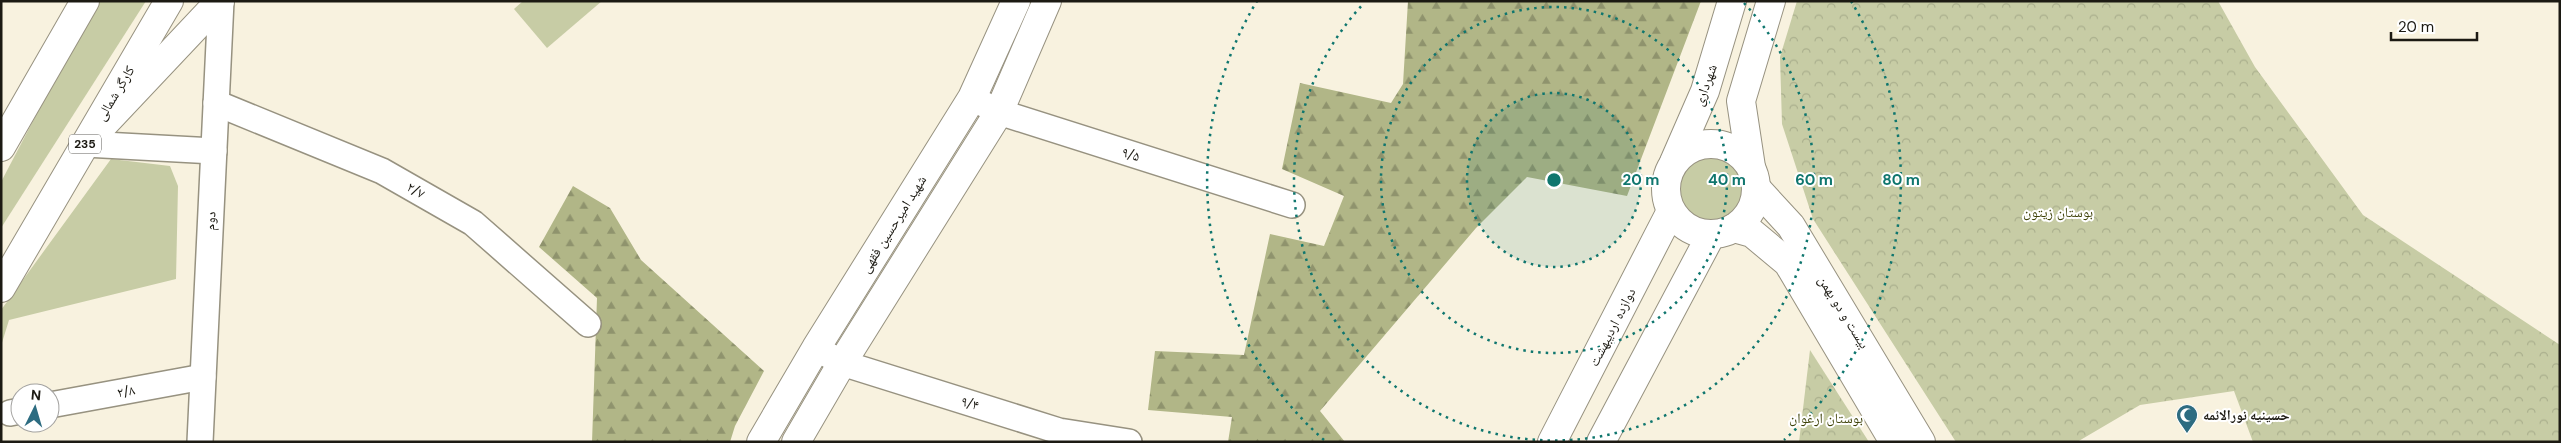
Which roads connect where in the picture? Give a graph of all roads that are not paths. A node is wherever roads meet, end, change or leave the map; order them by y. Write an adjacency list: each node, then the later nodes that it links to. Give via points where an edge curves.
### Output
1 (85, 1): 12 (street)
2 (169, 1): 11 (street, کارگر شمالی / 235)
3 (221, 1): 9 (street, دوم); 11 (street, دوم)
4 (1016, 1): 8 (street, شهید امیرحسین فقهی)
5 (1047, 1): 10 (street)
6 (1732, 1): 14 (street, شهرداری, via 1705,91)
7 (1771, 1): 15 (street, via 1742,101)
8 (972, 98): 10 (street, ۹/۵); 21 (street, شهید امیرحسین فقهی)
9 (216, 104): 13 (street, دوم); 20 (street, ۲/۷, via 382,171 464,218)
10 (999, 112): 16 (street, ۹/۵); 22 (street)
11 (85, 144): 13 (street); 19 (street, کارگر شمالی / 235)
12 (1, 147)
13 (214, 151): 23 (street, دوم)
14 (1672, 166): 15 (street, via 1682,154 1696,146 1727,146 1741,154); 17 (street, via 1665,188)
15 (1754, 178): 18 (street, via 1750,212); 32 (street, بیست و دو بهمن, via 1791,226)
16 (1292, 205)
17 (1671, 211): 18 (street, via 1681,223 1695,231); 29 (street, دوازده اردیبهشت)
18 (1722, 232): 30 (street); 31 (street, بیست و دو بهمن, via 1752,232 1788,263)
19 (1, 288)
20 (588, 324)
21 (816, 348): 22 (street, ۹/۴); 26 (street, شهید امیرحسین فقهی)
22 (842, 363): 27 (street); 28 (street, ۹/۴, via 1059,430)
23 (203, 377): 24 (street, ۲/۸); 25 (street, دوم)
24 (60, 403)
25 (200, 442)
26 (761, 442)
27 (796, 442)
28 (1129, 442)
29 (1552, 442)
30 (1601, 442)
31 (1894, 442)
32 (1921, 442)

